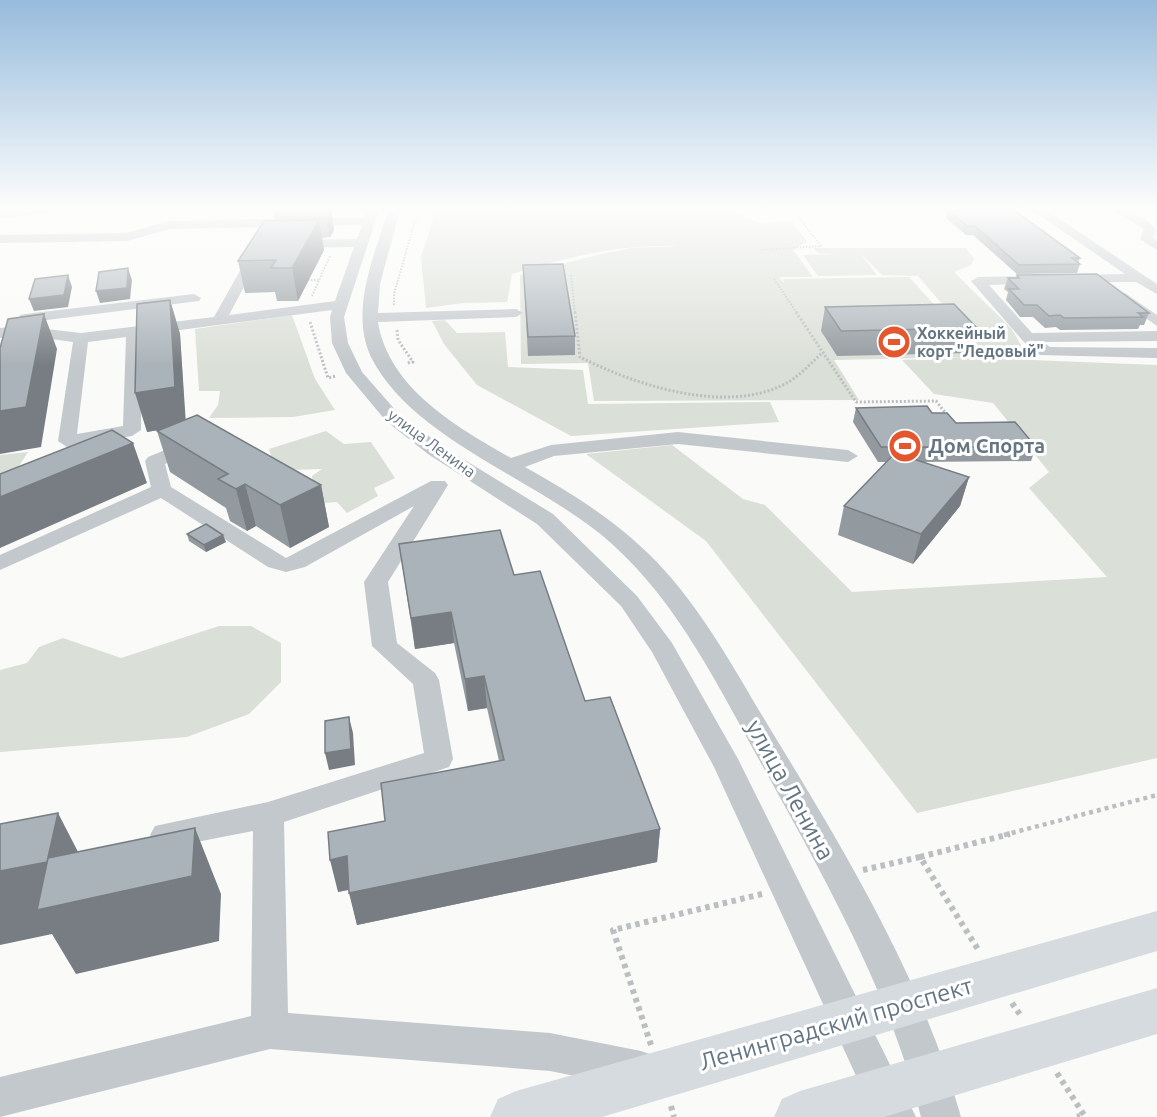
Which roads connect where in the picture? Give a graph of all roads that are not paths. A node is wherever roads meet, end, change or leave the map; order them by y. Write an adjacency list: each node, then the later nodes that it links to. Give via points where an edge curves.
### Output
1 (260, 262): 14 (street)
2 (354, 262): 6 (street, улица Ленина)
3 (380, 262): 5 (street, улица Ленина)
4 (1115, 262): 7 (street)
5 (376, 275): 6 (street); 13 (street, улица Ленина)
6 (349, 276): 11 (street, улица Ленина)
7 (1139, 278): 8 (street); 9 (street)
8 (1102, 279): 15 (street); 21 (street, via 978,281)
9 (1156, 289)
10 (194, 298): 16 (street, via 25,318)
11 (339, 305): 14 (street); 26 (street, улица Ленина, via 340,343 362,383 392,417)
12 (516, 313): 13 (street)
13 (370, 318): 25 (street, улица Ленина, via 379,356 401,385 441,420)
14 (219, 320): 17 (street)
15 (1157, 322)
16 (22, 330): 18 (street); 20 (street)
17 (134, 331): 20 (street); 20 (street, via 132,430 67,441)
18 (0, 333)
19 (1157, 336): 21 (street)
20 (81, 338)
21 (1029, 338): 22 (street, via 1046,352 1056,354)
22 (1157, 352)
23 (187, 447): 28 (street, via 155,460)
24 (848, 456): 25 (street, via 678,438 550,451)
25 (511, 465): 29 (street, улица Ленина)
26 (467, 470): 27 (street); 30 (street, улица Ленина)
27 (438, 485): 28 (street, via 286,565); 32 (street, via 376,582 385,646 426,680 439,759)
28 (162, 490): 31 (street)
29 (575, 504): 30 (street); 35 (street, улица Ленина, via 641,560 684,610 775,761)
30 (545, 519): 37 (street, улица Ленина, via 629,601 663,649 728,767)
31 (0, 562)
32 (268, 815): 33 (street); 38 (street)
33 (140, 840)
34 (1157, 931): 35 (main road, Ленинградский проспект)
35 (903, 1006): 37 (main road, Ленинградский проспект); 41 (street, улица Ленина)
36 (1157, 1011): 41 (main road)
37 (849, 1020): 39 (main road, Ленинградский проспект); 42 (street, улица Ленина)
38 (270, 1030): 39 (street, via 550,1052); 40 (street)
39 (660, 1074): 43 (main road, Ленинградский проспект)
40 (0, 1097)
41 (936, 1097): 42 (main road)
42 (889, 1104): 44 (main road)
43 (516, 1117)
44 (800, 1117)

